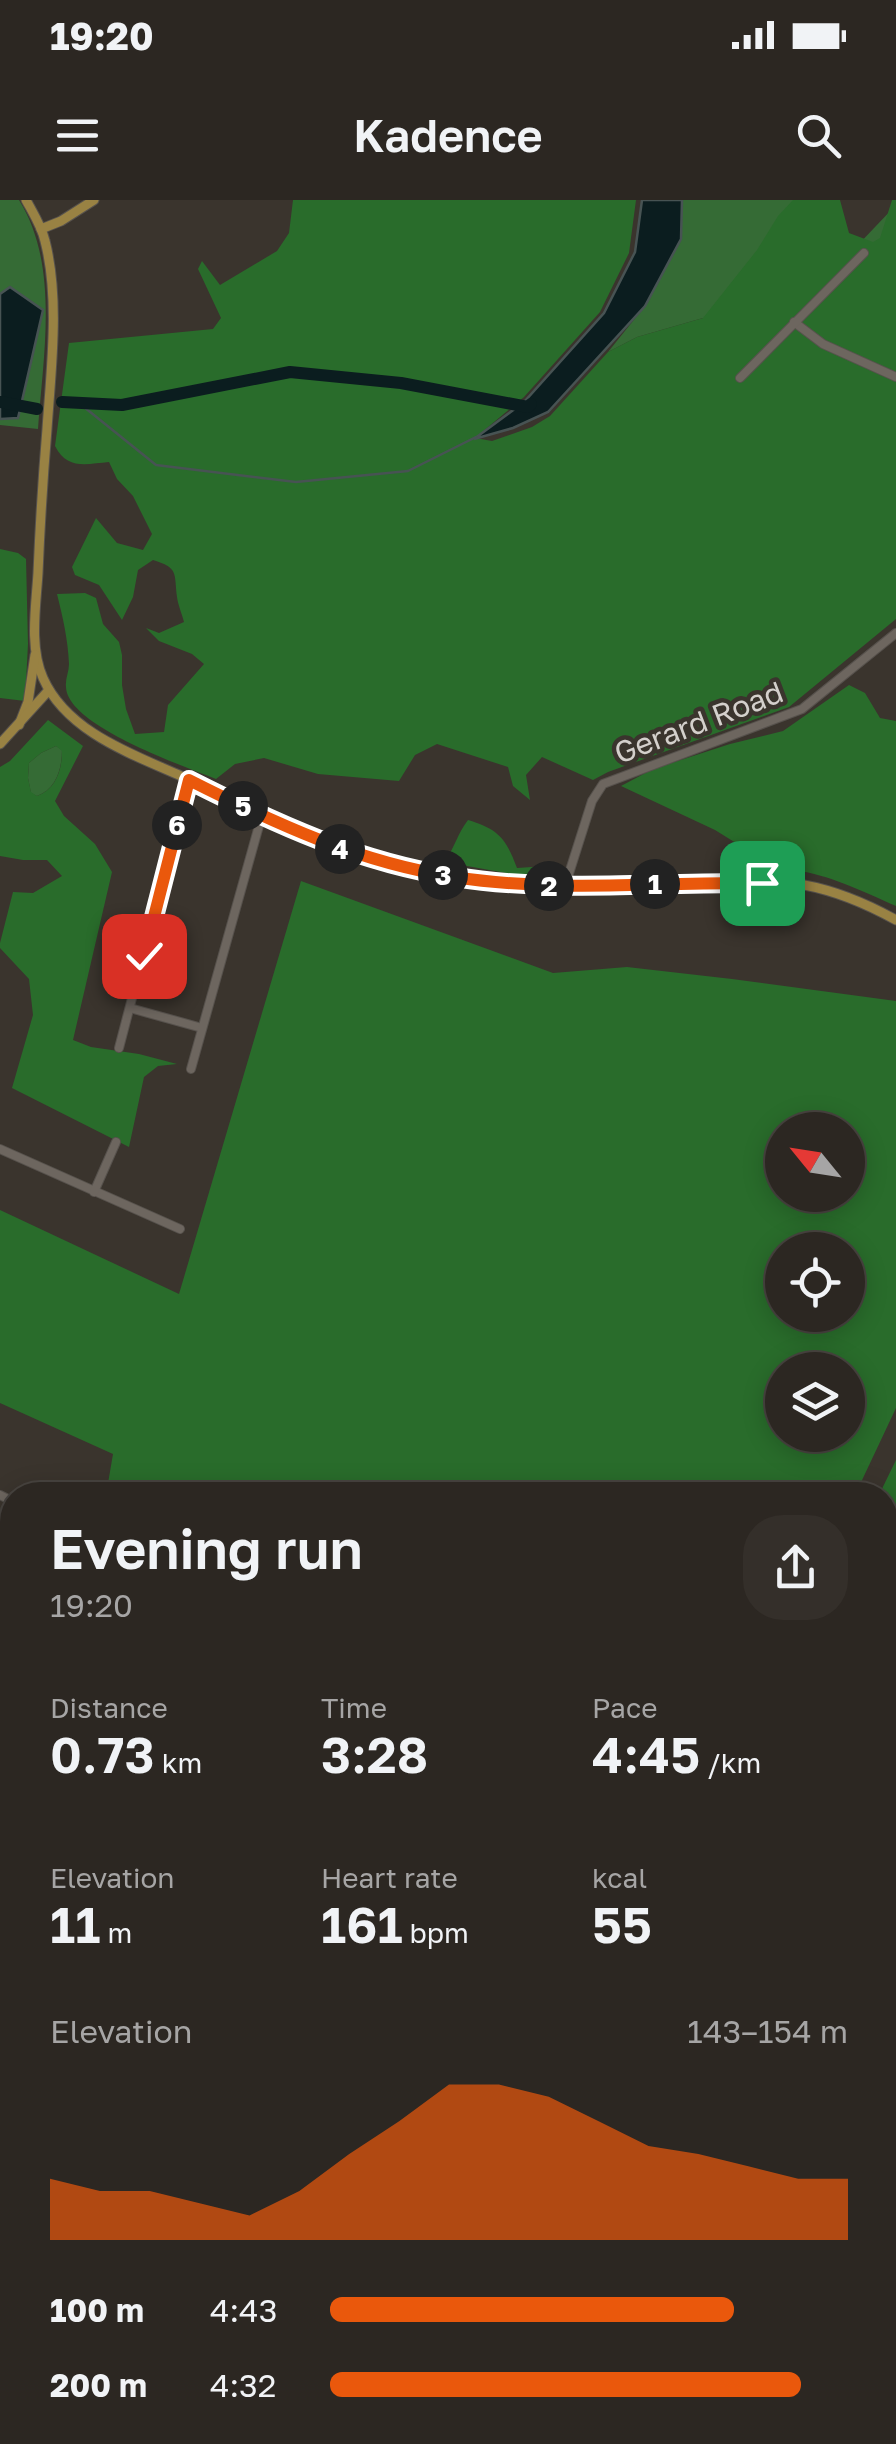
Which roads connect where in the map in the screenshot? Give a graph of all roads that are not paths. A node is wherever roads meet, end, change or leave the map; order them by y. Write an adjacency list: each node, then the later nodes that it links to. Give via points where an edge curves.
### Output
1 (26, 200): 3 (main road)
2 (94, 200): 3 (main road)
3 (41, 229): 9 (main road, via 50,270 52,348)
4 (864, 253): 5 (street)
5 (794, 322): 6 (street); 7 (street)
6 (740, 378)
7 (896, 378)
8 (896, 633): 15 (street, Gerard Road, via 802,709 603,784)
9 (37, 649): 10 (main road); 11 (main road)
10 (49, 690): 11 (main road); 13 (main road, via 96,735)
11 (19, 725): 12 (main road)
12 (0, 744)
13 (189, 780): 14 (main road); 17 (street)
14 (262, 815): 15 (main road, via 346,851 412,869); 18 (street)
15 (565, 886): 16 (main road, via 801,885)
16 (896, 920)
17 (130, 1008): 18 (street); 19 (street)
18 (202, 1028): 20 (street)
19 (119, 1048)
20 (191, 1069)
21 (116, 1142): 23 (street)
22 (0, 1149): 23 (street)
23 (94, 1192): 24 (street)
24 (180, 1230)

